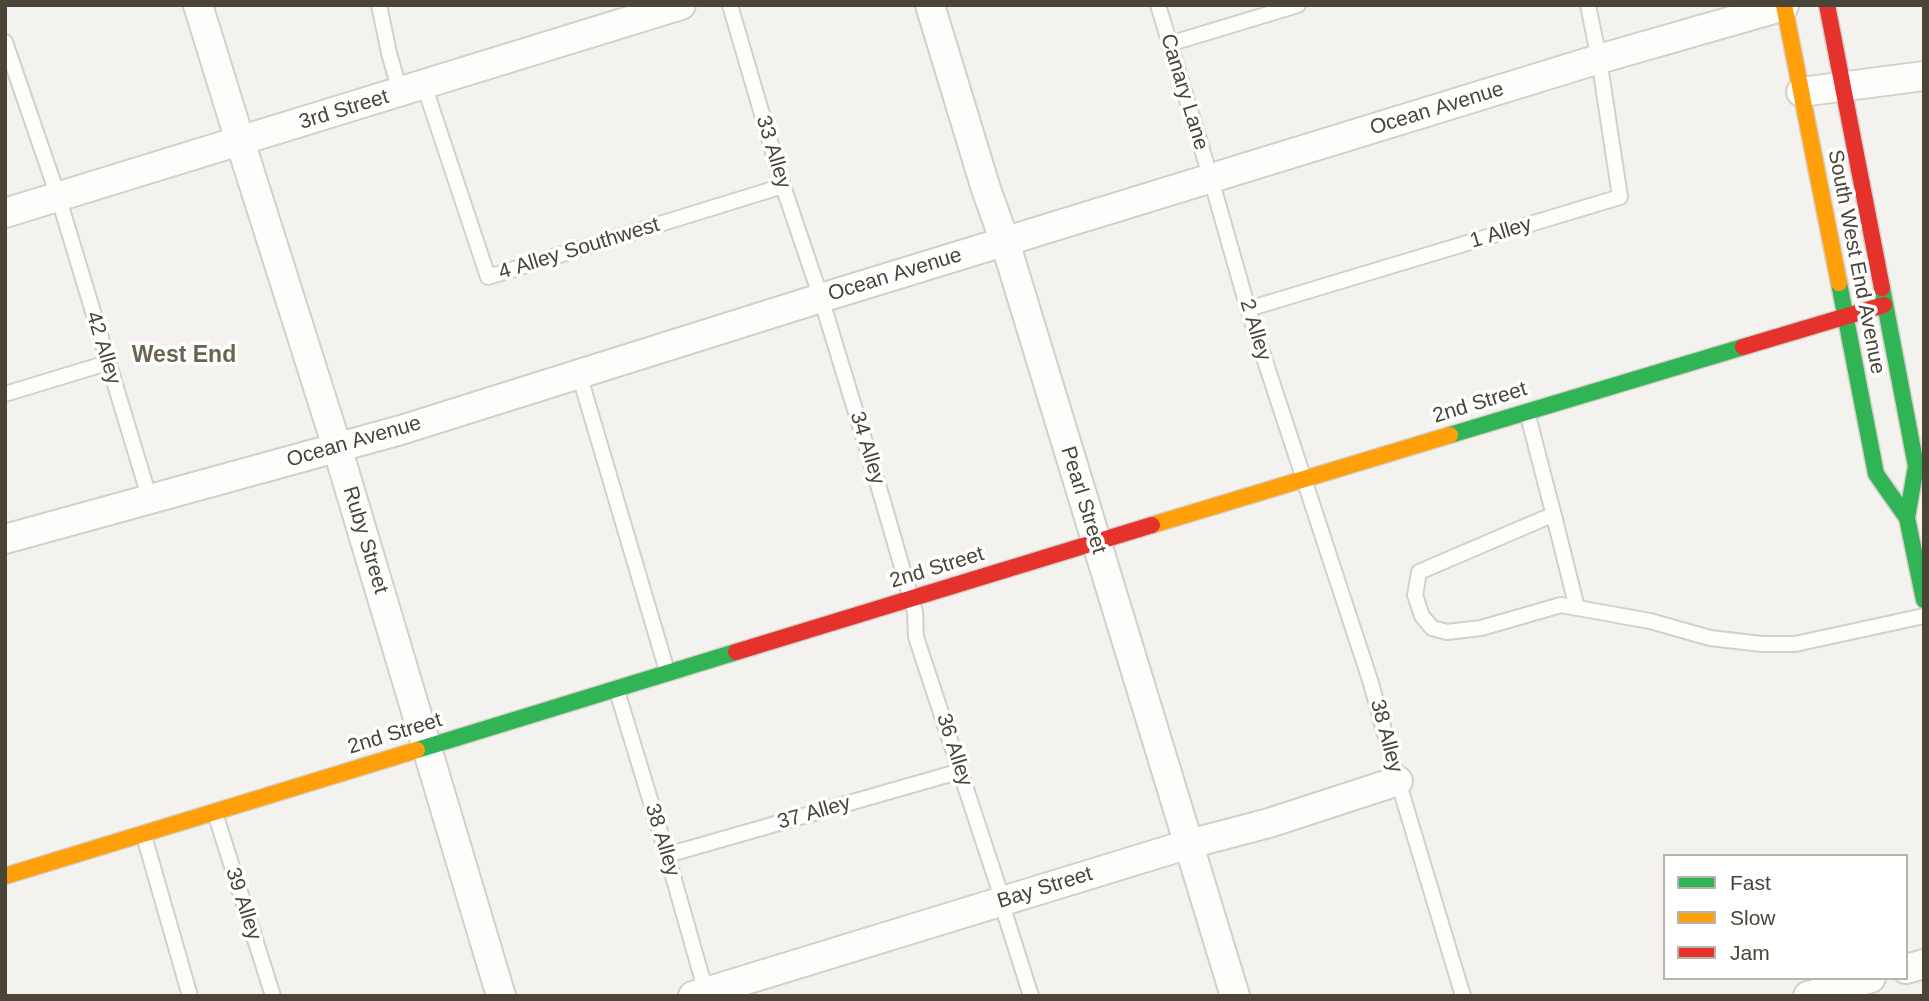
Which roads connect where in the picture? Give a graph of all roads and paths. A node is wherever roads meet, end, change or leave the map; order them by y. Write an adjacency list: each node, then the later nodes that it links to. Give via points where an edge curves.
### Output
1 (198, 5): 18 (street, Ruby Street)
2 (379, 5): 16 (lane, via 389,53)
3 (681, 5): 16 (street, 3rd Street)
4 (730, 5): 20 (lane, 33 Alley)
5 (930, 5): 23 (street, Pearl Street)
6 (1158, 5): 12 (lane, Canary Lane)
7 (1298, 5): 12 (lane)
8 (1588, 5): 13 (lane)
9 (1827, 5): 15 (street, South West End Avenue)
10 (1784, 6): 13 (street, Ocean Avenue); 17 (street, South West End Avenue)
11 (5, 42): 21 (lane, 42 Alley)
12 (1169, 44): 19 (lane, Canary Lane)
13 (1599, 59): 19 (street, Ocean Avenue); 26 (lane, 1 Alley, via 1620,197)
14 (1924, 76): 15 (street)
15 (1843, 86): 17 (street); 25 (street, South West End Avenue)
16 (412, 88): 18 (street, 3rd Street); 20 (lane, 4 Alley Southwest, via 488,276)
17 (1801, 92): 27 (street, South West End Avenue)
18 (240, 141): 21 (street, 3rd Street); 32 (street, Ruby Street)
19 (1212, 179): 23 (street, Ocean Avenue); 26 (lane, 2 Alley)
20 (783, 186): 24 (lane, 33 Alley)
21 (58, 197): 22 (street, 3rd Street); 28 (lane, 42 Alley)
22 (5, 213)
23 (1005, 242): 24 (street, Ocean Avenue); 38 (street, Pearl Street)
24 (821, 298): 29 (street, Ocean Avenue); 39 (lane, 34 Alley)
25 (1884, 305): 27 (street, 2nd Street); 36 (street, South West End Avenue, via 1916,466)
26 (1248, 309): 33 (lane, 2 Alley)
27 (1846, 316): 31 (street, 2nd Street); 36 (street, South West End Avenue, via 1876,474)
28 (107, 363): 30 (lane); 34 (lane, 42 Alley)
29 (579, 374): 32 (street, Ocean Avenue); 43 (lane)
30 (5, 394)
31 (1527, 411): 33 (street, 2nd Street); 35 (lane)
32 (337, 447): 34 (street, Ocean Avenue); 45 (street, Ruby Street)
33 (1303, 478): 38 (street, 2nd Street); 47 (lane, 38 Alley)
34 (150, 500): 37 (street, Ocean Avenue)
35 (1554, 516): 41 (lane); 41 (lane, via 1419,572 1415,595 1422,617 1432,628 1447,632 1481,628 1560,605)
36 (1916, 517): 40 (street, South West End Avenue)
37 (5, 539)
38 (1095, 541): 39 (street, 2nd Street); 50 (street, Pearl Street)
39 (911, 598): 43 (street, 2nd Street); 46 (lane, 36 Alley, via 916,637)
40 (1924, 600)
41 (1577, 608): 42 (lane, via 1710,638 1762,644 1795,644)
42 (1924, 616)
43 (668, 673): 44 (street, 2nd Street)
44 (616, 689): 45 (street, 2nd Street); 51 (lane, 38 Alley)
45 (426, 746): 48 (street, 2nd Street); 58 (street, Ruby Street)
46 (961, 771): 51 (lane, 37 Alley); 53 (lane, 36 Alley)
47 (1398, 781): 50 (street, Bay Street); 61 (lane, 38 Alley)
48 (214, 812): 49 (street, 2nd Street); 57 (lane, 39 Alley)
49 (144, 834): 52 (street, 2nd Street); 56 (lane)
50 (1189, 844): 53 (street, Bay Street); 60 (street, Pearl Street)
51 (667, 855): 55 (lane, 38 Alley)
52 (5, 876)
53 (1003, 901): 55 (street, Bay Street); 59 (lane, 36 Alley)
54 (1864, 980): 62 (street)
55 (699, 994)
56 (190, 996)
57 (273, 996)
58 (501, 996)
59 (1031, 996)
60 (1235, 996)
61 (1463, 996)
62 (1808, 996)

